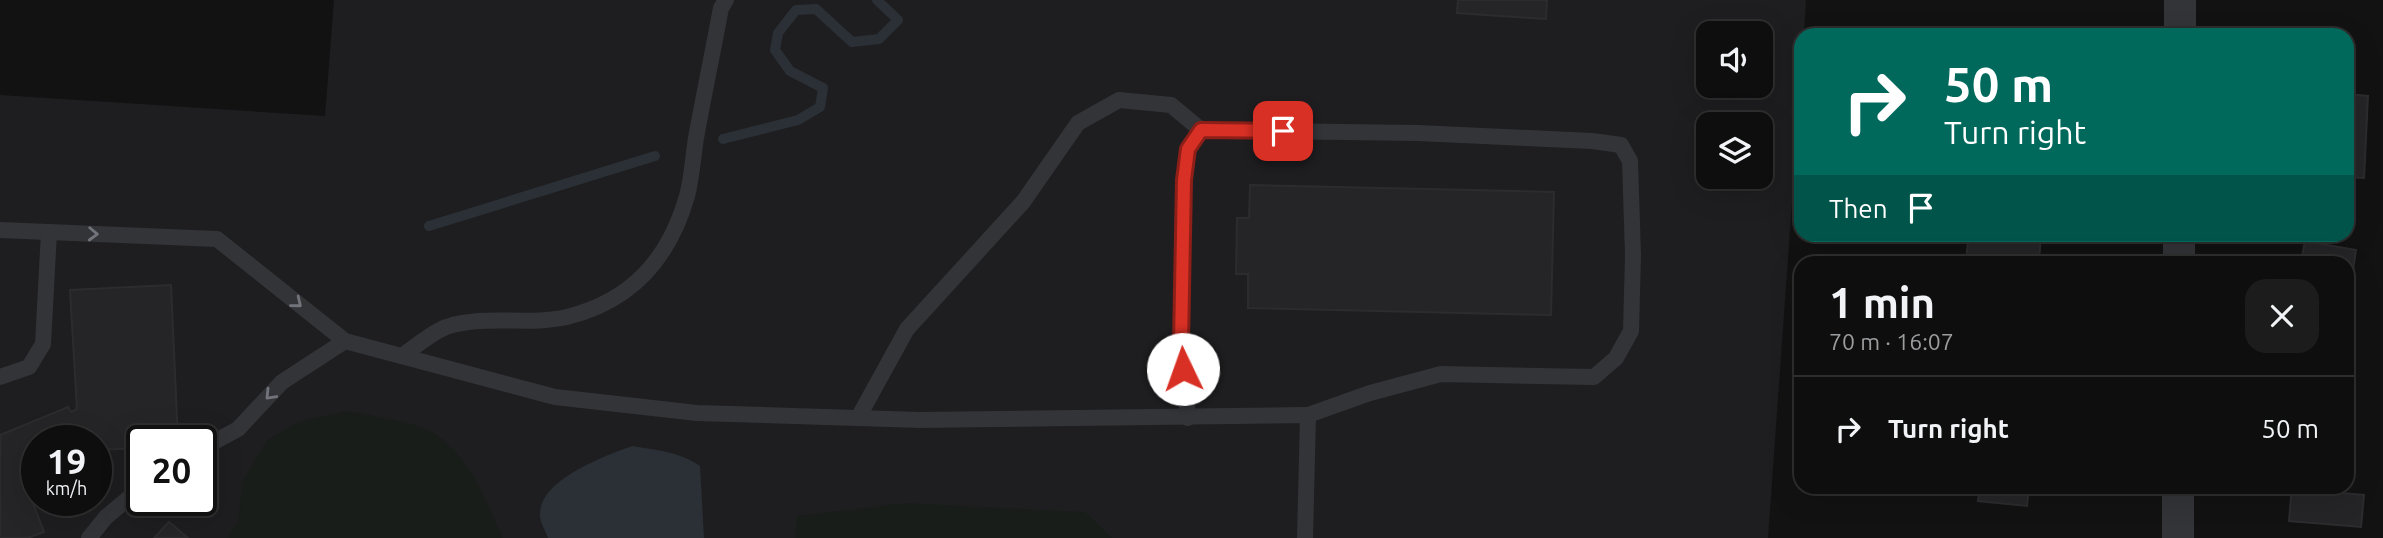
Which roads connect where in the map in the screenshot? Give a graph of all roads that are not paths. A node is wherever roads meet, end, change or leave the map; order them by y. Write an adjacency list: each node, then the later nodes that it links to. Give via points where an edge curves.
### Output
1 (726, 0): 8 (lane, via 688,194 665,249 647,272 626,292 566,317 475,320 443,328)
2 (2180, 0): 3 (street)
3 (2180, 28)
4 (1201, 130): 10 (lane, via 1592,141 1621,145 1630,161 1631,331 1616,358 1594,377 1441,374); 11 (lane, via 1171,105 1119,100 1078,123 1023,202 907,328); 12 (lane, via 1188,149 1184,180 1181,344)
5 (0, 230): 6 (lane)
6 (50, 232): 7 (lane, one-way to 7, via 217,239); 9 (lane, via 43,344 29,368)
7 (345, 341): 8 (lane); 13 (lane, one-way to 13, via 282,382 238,429)
8 (402, 356): 11 (lane, via 555,397 697,413)
9 (0, 377)
10 (1308, 415): 12 (lane); 17 (lane)
11 (858, 418): 12 (lane)
12 (1188, 418)
13 (217, 440)
14 (2178, 494): 18 (street)
15 (126, 500): 16 (lane)
16 (89, 538)
17 (1305, 538)
18 (2178, 538)

